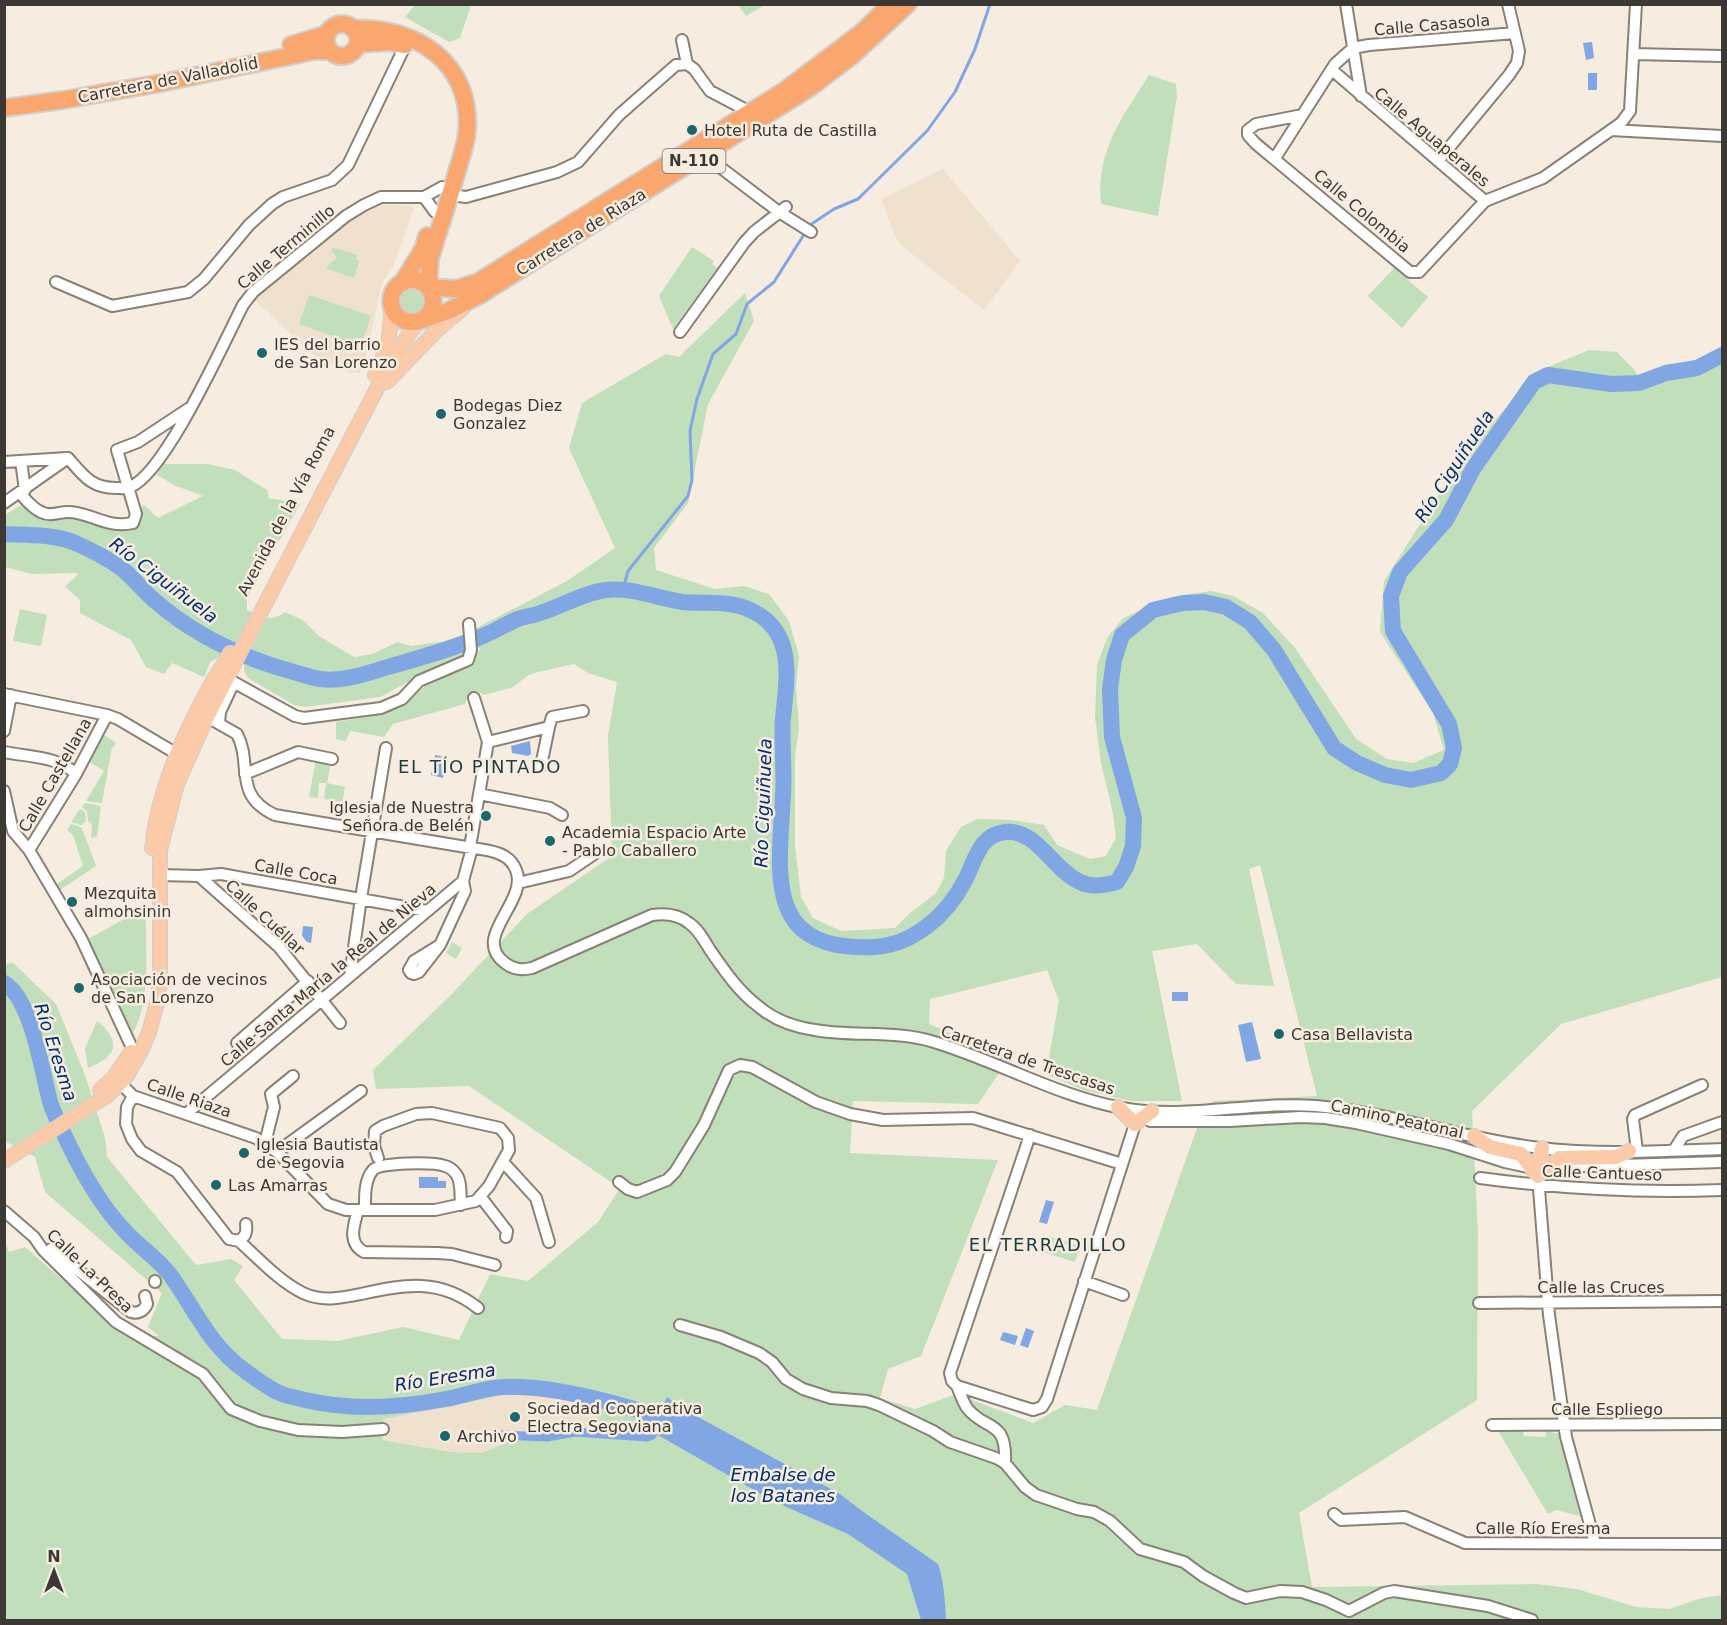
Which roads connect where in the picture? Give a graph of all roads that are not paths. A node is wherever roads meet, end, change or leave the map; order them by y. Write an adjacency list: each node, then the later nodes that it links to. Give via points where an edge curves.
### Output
1 (891, 4): 22 (highway, Carretera de Riaza / N-110, via 827,60)
2 (908, 4): 26 (highway, Carretera de Riaza / N-110, via 833,70)
3 (1346, 4): 11 (street, Calle Aguaperales)
4 (1508, 4): 6 (street)
5 (1636, 4): 13 (street, Calle Colombia)
6 (1515, 33): 11 (street, Calle Casasola); 28 (street, via 1517,63)
7 (327, 34): 8 (highway, via 345,24); 12 (highway); 20 (highway, Carretera de Valladolid, via 135,78)
8 (356, 36): 10 (highway); 12 (highway, via 353,52 339,56); 29 (highway, via 390,31 416,40 438,54 455,75 467,108 467,131)
9 (682, 40): 15 (street)
10 (405, 46): 29 (highway, via 422,54 441,71 456,103 458,132); 36 (street, via 343,172 324,184 272,204 192,290 112,306)
11 (1353, 48): 16 (street, Calle Aguaperales); 17 (street)
12 (330, 51): 21 (highway, Carretera de Valladolid)
13 (1633, 54): 14 (street); 24 (street, Calle Colombia, via 1630,111)
14 (1722, 56)
15 (687, 64): 22 (street, via 710,91); 29 (street, via 670,68 619,115 578,162 566,169 466,197)
16 (1356, 65): 18 (street, via 1350,75); 19 (street, Calle Aguaperales)
17 (1332, 69): 18 (street, Calle Aguaperales); 23 (street)
18 (1341, 78): 19 (street, Calle Aguaperales)
19 (1361, 96): 28 (street, Calle Aguaperales)
20 (4, 98)
21 (4, 108)
22 (750, 112): 39 (highway, Carretera de Riaza / N-110)
23 (1302, 115): 27 (street); 27 (street, Calle Colombia, via 1248,129 1250,139)
24 (1611, 130): 25 (street); 31 (street, Calle Colombia, via 1543,178)
25 (1722, 136)
26 (704, 155): 32 (street); 39 (highway, Carretera de Riaza / N-110)
27 (1275, 158): 31 (street, Calle Colombia, via 1414,273)
28 (1438, 161): 31 (street, Calle Aguaperales)
29 (446, 191): 30 (street, Calle Terminillo); 33 (highway); 35 (highway)
30 (424, 197): 33 (street); 44 (street, Calle Terminillo, via 381,197 364,205 253,292 243,304)
31 (1485, 201)
32 (782, 209): 34 (street); 42 (street, via 744,243)
33 (435, 212): 37 (highway, via 423,249)
34 (811, 232)
35 (430, 259): 38 (highway); 39 (highway, via 451,281)
36 (56, 282)
37 (402, 283): 38 (highway, via 415,280); 40 (highway, via 394,290)
38 (430, 289): 39 (highway, Carretera de Riaza / N-110); 41 (highway, via 433,306)
39 (477, 290): 41 (highway, Carretera de Riaza / N-110, via 447,312); 43 (main road, Avenida de la Vía Roma / N-110)
40 (392, 308): 41 (highway, via 403,320); 50 (main road, Avenida de la Vía Roma, via 388,345 374,379)
41 (421, 321): 43 (main road, Avenida de la Vía Roma, via 402,345)
42 (680, 333)
43 (376, 394): 50 (main road, Avenida de la Vía Roma)
44 (191, 407): 48 (street, Calle Terminillo, via 161,458); 48 (street, via 138,442 117,450)
45 (68, 458): 46 (street); 48 (street, via 92,483 104,488); 49 (street)
46 (21, 461): 47 (street); 49 (street, via 22,473)
47 (4, 462)
48 (128, 488): 49 (street, via 136,517 133,523 121,524 108,524 72,512 50,515)
49 (13, 496)
50 (257, 610): 52 (main road, Avenida de la Vía Roma)
51 (469, 628): 52 (street, via 468,660 419,681 402,699 377,709 300,718)
52 (228, 671): 57 (main road, Avenida de la Vía Roma, via 206,705 205,711); 59 (main road, Avenida de la Vía Roma, via 205,694)
53 (8, 695): 56 (street); 60 (street)
54 (474, 698): 61 (street)
55 (583, 711): 58 (street, via 552,717)
56 (107, 715): 65 (street); 68 (street, Calle Castellana)
57 (215, 717): 59 (main road); 63 (main road, Avenida de la Vía Roma); 69 (street, via 238,735)
58 (549, 727): 61 (street); 67 (street)
59 (189, 729): 65 (main road, Avenida de la Vía Roma)
60 (4, 731)
61 (488, 742): 71 (street)
62 (386, 748): 75 (street)
63 (193, 749): 65 (main road); 76 (main road, Avenida de la Vía Roma, via 174,794)
64 (4, 753): 68 (street, via 55,761)
65 (177, 754): 76 (main road, via 180,763 165,806); 91 (main road, Avenida de la Vía Roma, via 155,824 151,856 152,983)
66 (332, 759): 69 (street, via 297,752)
67 (541, 766)
68 (76, 774): 78 (street, Calle Castellana)
69 (245, 774): 75 (street, via 255,801 266,811)
70 (4, 791): 74 (street)
71 (480, 794): 72 (street, via 550,808); 77 (street)
72 (562, 815)
73 (4, 823): 74 (street)
74 (13, 831): 78 (street)
75 (371, 831): 77 (street); 84 (street)
76 (162, 839): 80 (main road, Avenida de la Vía Roma)
77 (471, 847): 82 (street); 83 (street, via 507,858 516,870)
78 (29, 850): 91 (street)
79 (594, 854): 83 (street, via 569,871)
80 (160, 875): 81 (street, Calle Coca); 91 (main road, Avenida de la Vía Roma, via 157,1007)
81 (199, 876): 84 (street, Calle Coca, via 221,874); 88 (street, Calle Cuéllar, via 270,938)
82 (463, 881): 85 (street, Calle Santa María la Real de Nieva); 86 (street, via 465,890)
83 (518, 883): 100 (street, Carretera de Trescasas, via 494,938 498,956 513,968 532,968 652,915 675,915 694,927 744,994 785,1022 821,1031 932,1041 1066,1092)
84 (361, 898): 85 (street, Calle Coca); 87 (street)
85 (427, 911): 87 (street, Calle Santa María la Real de Nieva)
86 (440, 945)
87 (350, 976): 89 (street, Calle Santa María la Real de Nieva)
88 (308, 981): 89 (street, Calle Cuéllar); 92 (street)
89 (323, 999): 90 (street, Calle Cuéllar); 101 (street, Calle Santa María la Real de Nieva)
90 (340, 1023)
91 (136, 1042): 94 (main road, Avenida de la Vía Roma, via 131,1070); 95 (main road, Avenida de la Vía Roma)
92 (237, 1043)
93 (293, 1076): 107 (street, via 271,1094 274,1107)
94 (121, 1084): 95 (main road); 98 (street, Calle Riaza); 99 (main road, Avenida de la Vía Roma)
95 (106, 1085): 99 (main road, Avenida de la Vía Roma)
96 (1702, 1085): 112 (street, via 1635,1115)
97 (361, 1091): 114 (street)
98 (133, 1096): 101 (street, Calle Riaza); 132 (street, via 127,1107 126,1124 132,1139 141,1151 174,1169 229,1239)
99 (97, 1098): 108 (main road)
100 (1118, 1107): 102 (street, Carretera de Trescasas); 104 (main road)
101 (186, 1114): 107 (street, Calle Riaza)
102 (1151, 1116): 104 (main road); 106 (street, Carretera de Trescasas, via 1310,1106); 121 (street, Camino Peatonal, via 1220,1121 1325,1118 1449,1144)
103 (1722, 1122): 111 (street, via 1683,1136)
104 (1135, 1124): 119 (street)
105 (1030, 1135): 119 (street); 123 (street, via 973,1118 883,1120 850,1114 816,1102 752,1067 740,1065 726,1075 704,1125 672,1175 637,1192 627,1190); 143 (street, via 950,1375)
106 (1474, 1136): 109 (street, Carretera de Trescasas); 121 (main road, via 1490,1146 1521,1154)
107 (264, 1143): 114 (street, Calle Riaza)
108 (21, 1146): 113 (main road); 116 (main road)
109 (1542, 1148): 112 (street, Carretera de Trescasas); 121 (main road)
110 (1722, 1149): 111 (street, Carretera de Trescasas)
111 (1674, 1150): 112 (street, Carretera de Trescasas)
112 (1633, 1151): 121 (main road, via 1616,1157 1559,1158)
113 (4, 1152)
114 (277, 1152): 127 (street, Calle Riaza, via 328,1204)
115 (378, 1158): 117 (street, Calle Riaza, via 375,1131 425,1112 500,1128 509,1144)
116 (4, 1161)
117 (503, 1162): 125 (street, Calle Riaza); 133 (street, via 536,1198)
118 (1722, 1162): 120 (street)
119 (1122, 1164): 135 (street)
120 (1553, 1167)
121 (1535, 1176): 122 (street, Calle Cantueso); 124 (street, Calle Cantueso, via 1613,1191); 139 (street)
122 (1480, 1178)
123 (620, 1182)
124 (1722, 1190)
125 (480, 1196): 126 (street, Calle Riaza); 131 (street, via 507,1231)
126 (461, 1205): 127 (street, Calle Riaza, via 435,1210); 127 (street, via 458,1178 447,1167 385,1165 376,1167 368,1179)
127 (362, 1210): 134 (street, via 353,1235 364,1252 444,1254)
128 (4, 1211): 130 (street, Calle La Presa)
129 (246, 1224): 132 (street, via 246,1234)
130 (33, 1237): 137 (street, via 130,1312 143,1310 147,1304); 147 (street, Calle La Presa, via 117,1322 203,1374 231,1409 298,1430)
131 (506, 1237)
132 (239, 1241): 141 (street, via 303,1293 332,1300 404,1286 431,1286 462,1296)
133 (549, 1242)
134 (495, 1265)
135 (1084, 1281): 136 (street); 143 (street, via 1042,1407 1029,1409)
136 (1124, 1295)
137 (145, 1296)
138 (1722, 1301): 139 (street, Calle las Cruces)
139 (1548, 1302): 140 (street, Calle las Cruces); 144 (street)
140 (1479, 1303)
141 (478, 1308)
142 (680, 1325): 148 (street, via 759,1353 786,1379 803,1389 831,1398 879,1405 950,1442)
143 (957, 1386): 148 (street, via 966,1406 999,1432 1006,1449)
144 (1564, 1423): 145 (street, Calle Espliego); 146 (street, Calle Espliego); 150 (street)
145 (1722, 1424)
146 (1492, 1425)
147 (383, 1429)
148 (1005, 1463): 152 (street, via 1025,1488 1036,1495 1094,1512 1110,1521 1140,1549 1184,1562 1246,1598 1302,1592 1349,1611 1394,1591 1488,1606)
149 (1334, 1514): 150 (street, Calle Río Eresma, via 1341,1520 1405,1517 1465,1543)
150 (1595, 1543): 151 (street, Calle Río Eresma)
151 (1722, 1544)
152 (1532, 1620)

